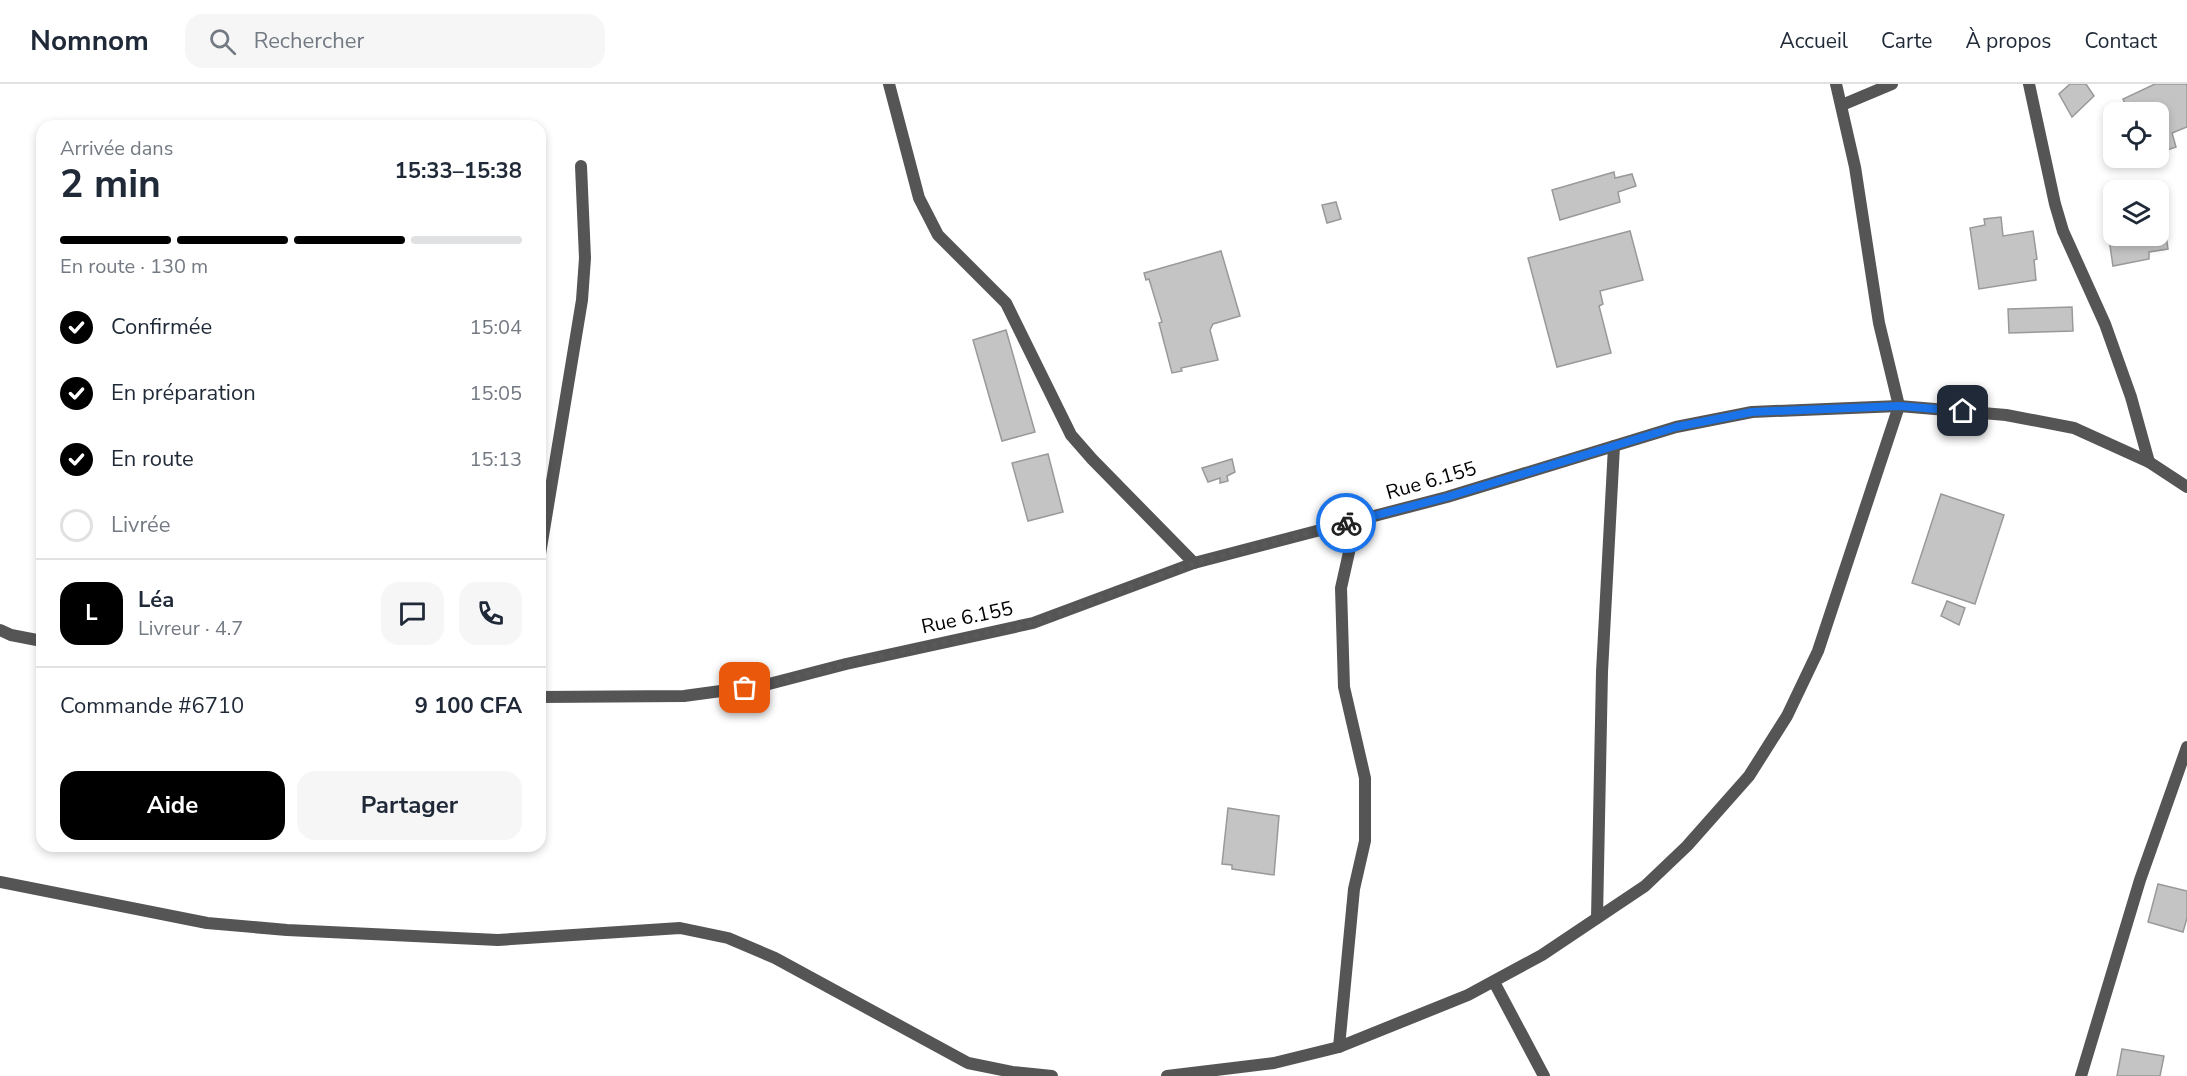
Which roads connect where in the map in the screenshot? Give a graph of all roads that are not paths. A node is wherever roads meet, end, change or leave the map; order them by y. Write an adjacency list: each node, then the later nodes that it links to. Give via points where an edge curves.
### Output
1 (889, 84): 13 (street, via 919,198 938,235 1006,303 1071,435)
2 (1836, 84): 5 (street)
3 (1892, 84): 5 (street)
4 (2029, 84): 9 (street, via 2063,231 2105,324)
5 (1842, 105): 7 (street, via 1856,167 1879,323)
6 (581, 166): 11 (street, via 585,258 582,300)
7 (1899, 406): 8 (street, Rue 6.155, via 1752,412 1676,427); 9 (street, Rue 6.155, via 2006,415 2074,428); 19 (street, via 1818,651 1787,716 1749,776 1687,846 1645,886)
8 (1614, 446): 12 (street, Rue 6.155); 19 (street, via 1602,672)
9 (2149, 462): 10 (street, Rue 6.155)
10 (2187, 487)
11 (546, 518)
12 (1356, 521): 13 (street, Rue 6.155); 21 (street, via 1341,588 1344,687 1365,778 1365,841 1354,889)
13 (1194, 563): 16 (street, Rue 6.155, via 1033,623 765,686 684,696)
14 (0, 630): 15 (street)
15 (36, 640)
16 (546, 697)
17 (2187, 747): 25 (street, via 2140,880)
18 (0, 882): 22 (street, via 207,923 287,930 498,940 680,928 728,938 775,958 968,1063)
19 (1598, 918): 20 (street)
20 (1494, 982): 21 (street); 24 (street)
21 (1339, 1047): 23 (street, via 1274,1063)
22 (1052, 1076)
23 (1167, 1076)
24 (1544, 1076)
25 (2081, 1076)

